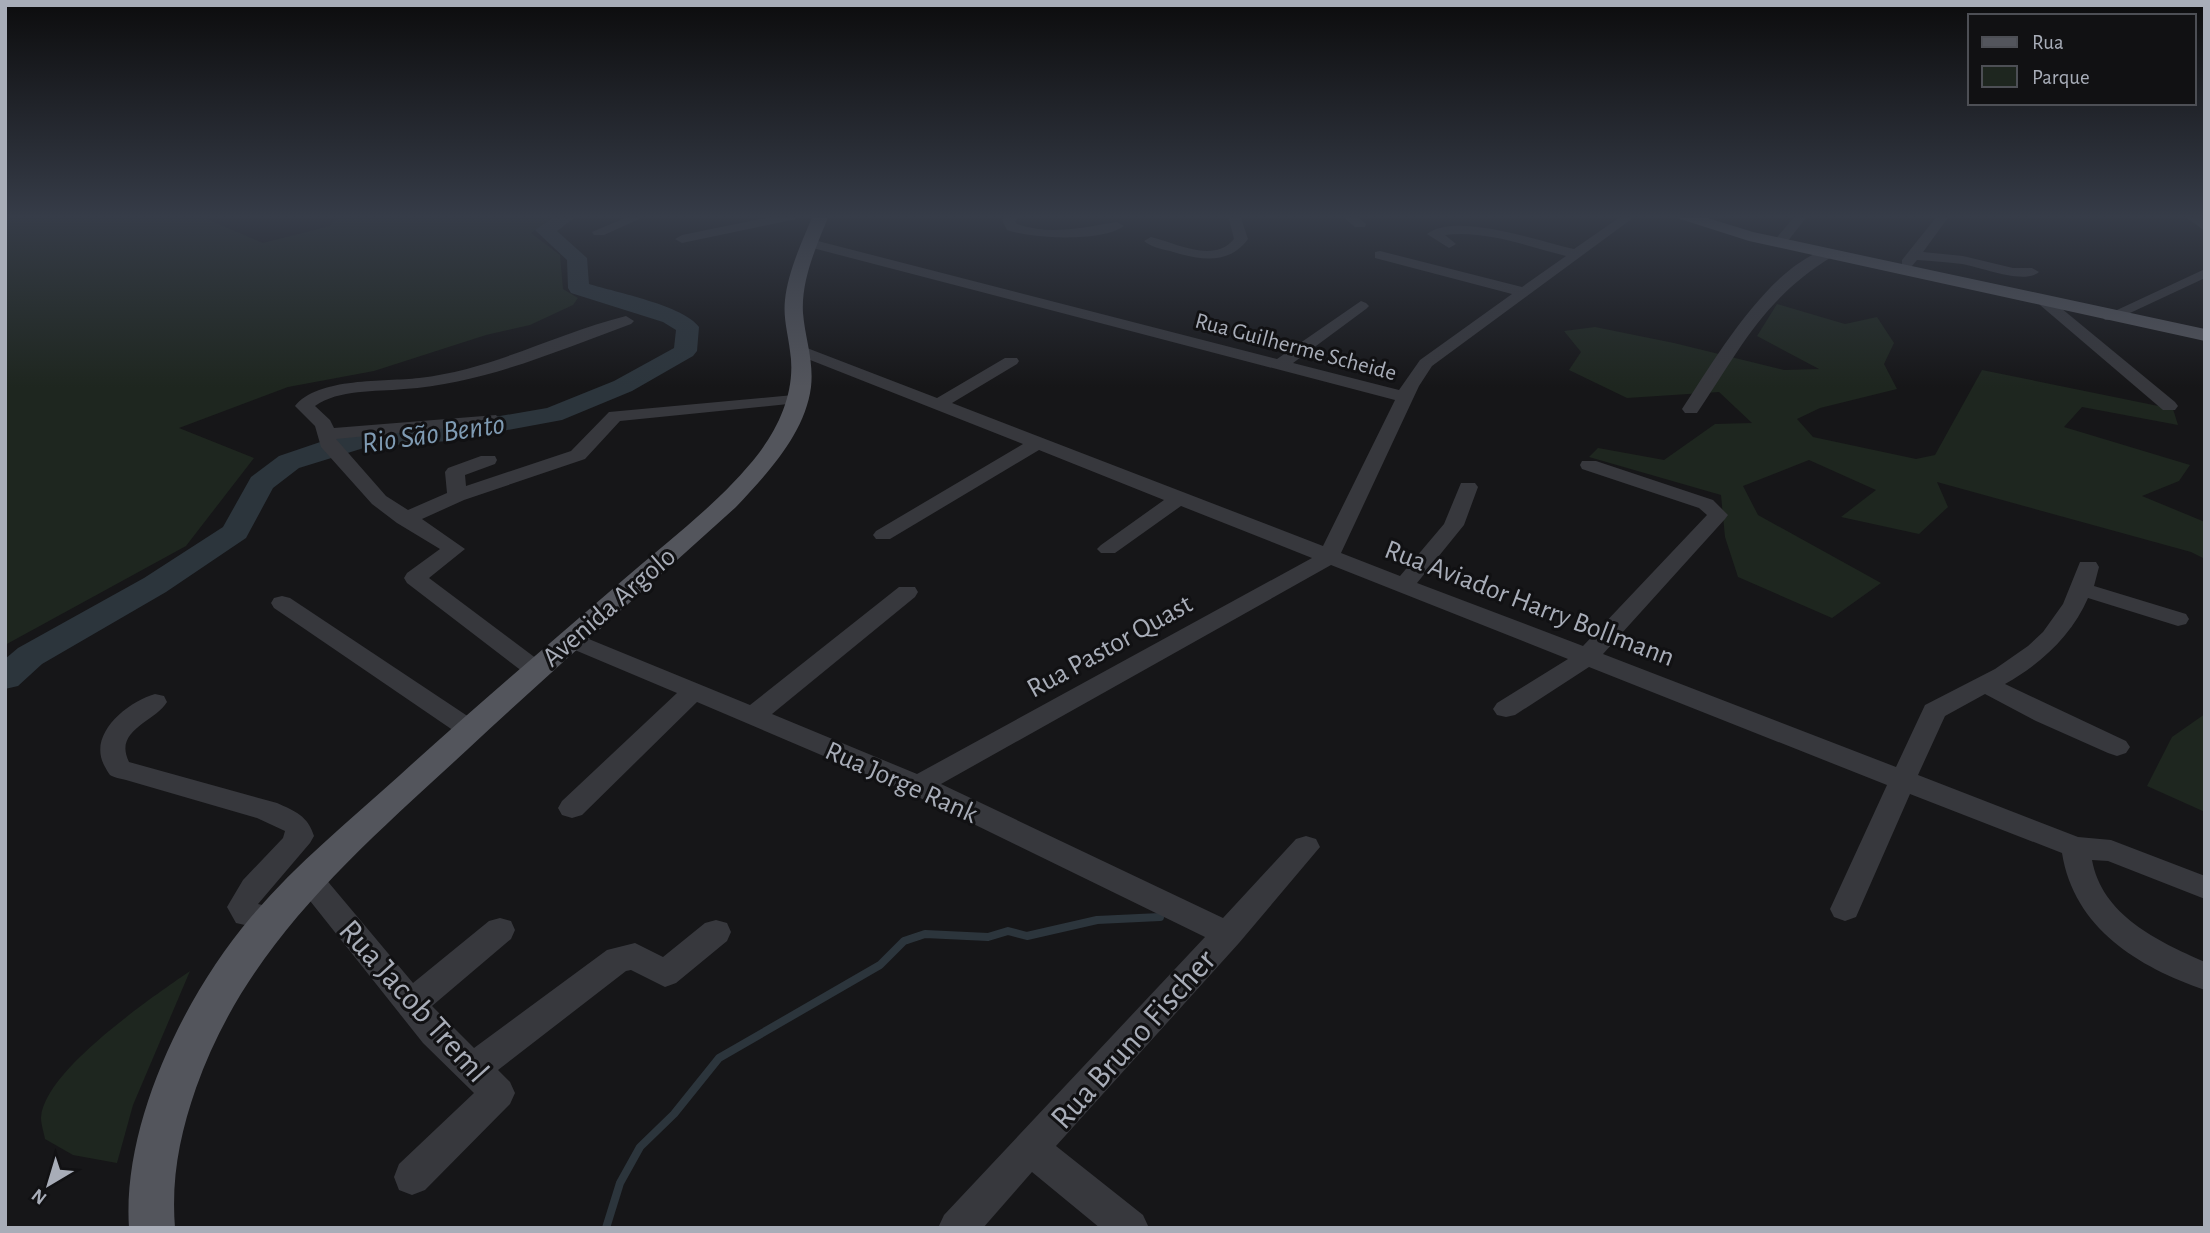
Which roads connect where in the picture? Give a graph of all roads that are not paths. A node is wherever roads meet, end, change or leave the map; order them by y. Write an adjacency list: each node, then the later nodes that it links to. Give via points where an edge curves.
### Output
1 (802, 273): 16 (main road, Avenida Argolo, via 794,301)
2 (924, 273): 19 (street, Rua Guilherme Scheide)
3 (1448, 273): 8 (street)
4 (1550, 273): 8 (street)
5 (1798, 273): 24 (street, via 1767,301)
6 (1944, 273): 9 (main road)
7 (2205, 273): 10 (street)
8 (1523, 292): 20 (street, via 1435,355)
9 (2045, 302): 10 (main road); 12 (main road); 23 (street)
10 (2138, 304): 12 (street); 14 (main road, via 2148,315)
11 (1361, 306): 19 (street)
12 (2112, 316): 14 (main road); 15 (main road)
13 (626, 321): 26 (street, via 461,376 321,396 304,406 324,424)
14 (2205, 335)
15 (2205, 342)
16 (802, 361): 18 (street, Rua Aviador Harry Bollmann); 21 (main road, Avenida Argolo)
17 (1011, 361): 22 (street)
18 (835, 365): 22 (street, Rua Aviador Harry Bollmann)
19 (1279, 365): 20 (street, Rua Guilherme Scheide)
20 (1405, 397): 36 (street)
21 (798, 398): 31 (street, via 615,416 578,455); 41 (main road, Avenida Argolo, via 783,433 744,485)
22 (937, 405): 27 (street, Rua Aviador Harry Bollmann)
23 (2169, 406)
24 (1690, 409)
25 (490, 419): 26 (street)
26 (329, 443): 33 (street, via 379,500)
27 (1037, 444): 32 (street, Rua Aviador Harry Bollmann); 34 (street)
28 (488, 460): 31 (street, via 455,472)
29 (1589, 465): 42 (street, via 1706,505 1718,515)
30 (1468, 487): 37 (street, via 1454,525)
31 (457, 496): 33 (street)
32 (1178, 499): 35 (street); 36 (street, Rua Aviador Harry Bollmann)
33 (404, 519): 43 (street, via 454,549 415,578)
34 (883, 536)
35 (1108, 549)
36 (1328, 558): 37 (street, Rua Aviador Harry Bollmann); 52 (street, Rua Pastor Quast)
37 (1403, 586): 42 (street, Rua Aviador Harry Bollmann)
38 (907, 592): 48 (street)
39 (282, 603): 49 (street)
40 (2178, 619): 44 (street, via 2086,579 2048,640)
41 (571, 639): 43 (main road, Avenida Argolo); 45 (street, Rua Jorge Rank)
42 (1587, 657): 47 (street); 51 (street, Rua Aviador Harry Bollmann)
43 (536, 670): 49 (main road, Avenida Argolo)
44 (1986, 684): 50 (street); 51 (street, via 1934,711)
45 (694, 691): 48 (street, Rua Jorge Rank); 53 (street)
46 (155, 702): 59 (street, via 115,734 112,746 119,768 231,799 296,825 300,836 242,907)
47 (1506, 709)
48 (753, 716): 52 (street, Rua Jorge Rank)
49 (468, 729): 56 (main road, Avenida Argolo)
50 (2117, 747)
51 (1903, 779): 55 (street, Rua Aviador Harry Bollmann); 58 (street)
52 (918, 785): 62 (street, Rua Jorge Rank)
53 (572, 808)
54 (1306, 847): 62 (street, Rua Bruno Fischer)
55 (2075, 847): 57 (street, Rua Aviador Harry Bollmann, via 2111,851); 63 (street, via 2085,889 2107,919 2144,945)
56 (309, 879): 59 (main road, Avenida Argolo); 64 (street, Rua Jacob Treml)
57 (2205, 888)
58 (1845, 909)
59 (267, 924): 68 (main road, Avenida Argolo, via 222,986 171,1098 149,1185)
60 (500, 930): 64 (street)
61 (716, 932): 65 (street, via 665,974 642,958 628,955 618,959)
62 (1228, 934): 66 (street, Rua Bruno Fischer)
63 (2205, 977)
64 (411, 1004): 65 (street, Rua Jacob Treml)
65 (473, 1069): 67 (street, Rua Jacob Treml, via 498,1093)
66 (1031, 1149): 69 (street, Rua Bruno Fischer); 70 (street)
67 (412, 1177)
68 (152, 1228)
69 (957, 1228)
70 (1130, 1228)

